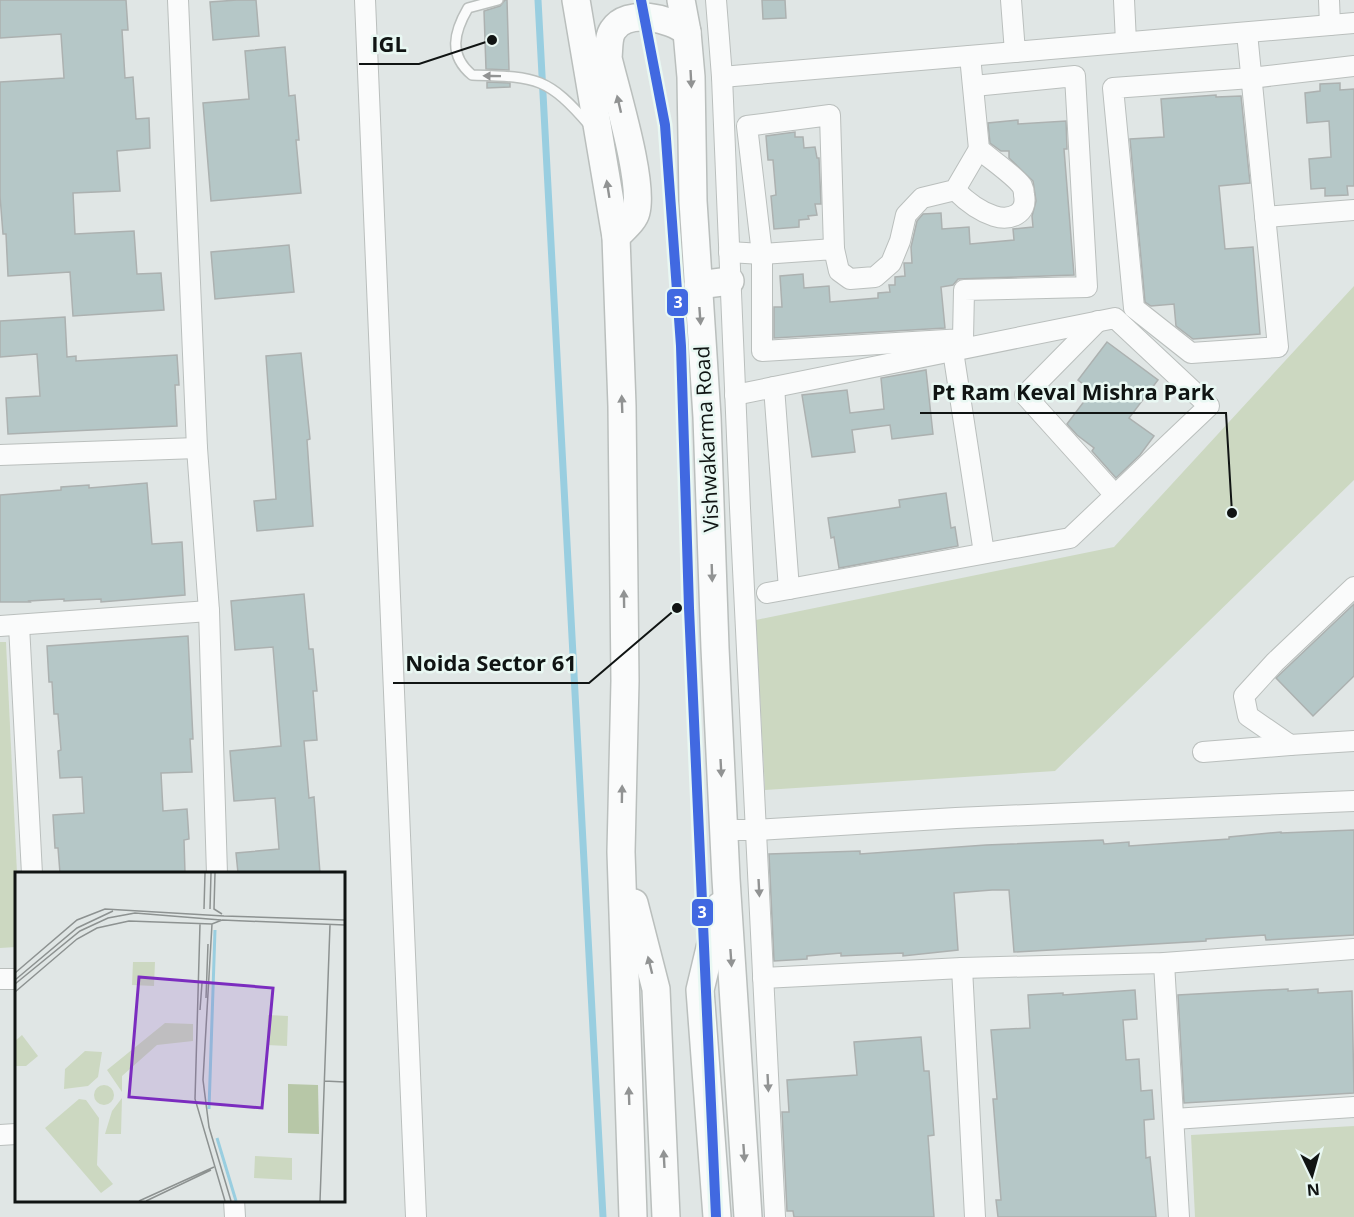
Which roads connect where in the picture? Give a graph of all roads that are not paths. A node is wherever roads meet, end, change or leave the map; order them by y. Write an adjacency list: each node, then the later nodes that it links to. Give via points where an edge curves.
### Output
1 (178, 0): 36 (street)
2 (365, 0): 66 (street)
3 (498, 0): 21 (lane, one-way to 3, via 571,104 543,83 512,76 472,75 458,60 457,27 468,8)
4 (576, 0): 21 (main road)
5 (681, 0): 12 (main road, Vishwakarma Road)
6 (716, 0): 18 (street)
7 (1011, 0): 15 (street)
8 (1124, 0): 14 (street)
9 (1329, 0): 11 (street)
10 (1354, 23): 11 (street)
11 (1330, 25): 13 (street)
12 (687, 32): 26 (main road, one-way to 12, via 635,215 638,201 608,58 612,30 622,20 645,17 678,24); 31 (main road, Vishwakarma Road, one-way to 31)
13 (1247, 33): 14 (street); 19 (street)
14 (1126, 42): 15 (street)
15 (1015, 52): 16 (street)
16 (970, 56): 18 (street); 20 (street)
17 (1354, 66): 19 (street)
18 (722, 77): 28 (street)
19 (1251, 78): 25 (street); 25 (street, via 1113,88 1134,308 1191,353 1278,347)
20 (974, 86): 22 (street); 29 (street, via 1075,76 1087,287 964,290 963,339 762,351)
21 (600, 137): 26 (main road, one-way to 21)
22 (979, 149): 23 (street); 23 (street, via 1023,187 1024,209 1019,214 996,217 974,207)
23 (955, 190): 27 (street, via 922,198 906,215 891,263 875,277 850,279 838,271)
24 (1354, 210): 25 (street)
25 (1265, 217)
26 (616, 237): 52 (main road, one-way to 26, via 625,681)
27 (834, 249): 29 (street); 29 (street, via 830,115 747,126)
28 (729, 252): 29 (street); 30 (street)
29 (762, 254)
30 (730, 281): 31 (main road); 35 (street)
31 (699, 285): 50 (main road, Vishwakarma Road, one-way to 50)
32 (1098, 321): 33 (street); 38 (street, via 1025,395); 38 (street, via 1115,318 1209,406)
33 (954, 351): 34 (street); 39 (street)
34 (774, 387): 35 (street); 41 (street)
35 (735, 395): 43 (street)
36 (197, 448): 37 (street); 44 (street)
37 (0, 455)
38 (1115, 495): 39 (street, via 1070,538)
39 (984, 553): 41 (street)
40 (1354, 586): 47 (street, via 1244,696 1248,716)
41 (789, 589): 42 (street)
42 (767, 593): 43 (lane)
43 (744, 598): 51 (street)
44 (208, 611): 45 (street); 54 (street)
45 (10, 625): 53 (street)
46 (1354, 741): 47 (street)
47 (1290, 745): 48 (street)
48 (1203, 752)
49 (1354, 801): 51 (street)
50 (724, 830): 51 (street); 55 (main road, Vishwakarma Road)
51 (756, 830): 59 (street, one-way to 59)
52 (621, 852): 67 (main road, one-way to 52); 68 (main road, one-way to 52, via 656,989)
53 (32, 872)
54 (217, 872)
55 (726, 879): 69 (main road, via 700,990); 70 (main road, one-way to 70)
56 (1354, 949): 57 (street)
57 (1164, 963): 58 (street); 61 (street)
58 (962, 968): 59 (street); 72 (street)
59 (763, 978): 71 (street, one-way to 71)
60 (1354, 1107): 61 (street)
61 (1174, 1119): 73 (street)
62 (15, 1134): 63 (street)
63 (0, 1135)
64 (234, 1202): 65 (street)
65 (235, 1217)
66 (416, 1217)
67 (633, 1217)
68 (666, 1217)
69 (717, 1217)
70 (748, 1217)
71 (775, 1217)
72 (975, 1217)
73 (1179, 1217)

